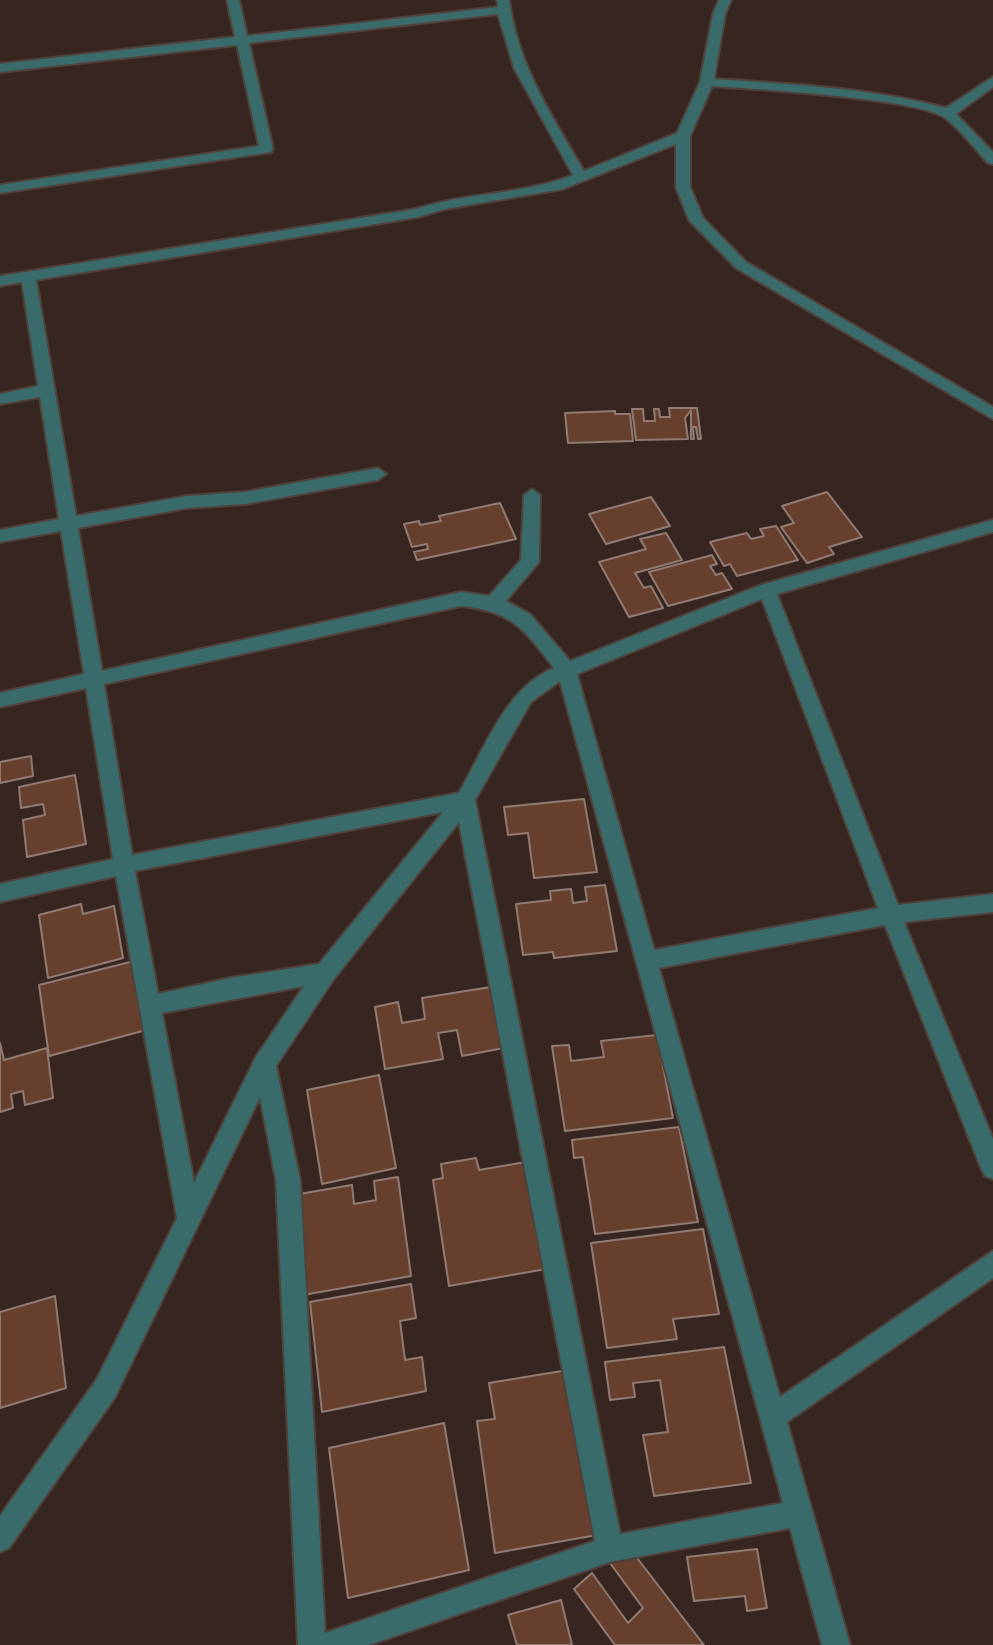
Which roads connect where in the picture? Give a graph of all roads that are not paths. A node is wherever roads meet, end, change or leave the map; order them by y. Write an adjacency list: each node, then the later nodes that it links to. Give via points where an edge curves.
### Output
1 (233, 0): 4 (street)
2 (725, 0): 7 (street)
3 (503, 5): 4 (street); 11 (street, via 529,87)
4 (242, 40): 5 (street); 12 (street, via 266,149)
5 (0, 68)
6 (993, 81): 8 (street)
7 (707, 82): 8 (street, via 812,90); 9 (street)
8 (948, 113): 10 (street)
9 (683, 136): 11 (street); 17 (street, via 683,187 696,220 741,265)
10 (993, 160)
11 (581, 177): 13 (street, via 418,213)
12 (0, 189)
13 (28, 276): 14 (street); 15 (street)
14 (0, 281)
15 (47, 390): 16 (street); 20 (street)
16 (0, 399)
17 (993, 414)
18 (378, 474): 20 (street)
19 (532, 495): 24 (street, via 530,562)
20 (68, 524): 22 (street); 26 (street)
21 (993, 526): 23 (street)
22 (0, 536)
23 (767, 590): 25 (street); 32 (street)
24 (495, 601): 25 (street, via 521,614); 26 (street, via 461,599)
25 (566, 669): 28 (street, via 524,697); 33 (street)
26 (94, 680): 27 (street); 29 (street)
27 (0, 700)
28 (465, 800): 29 (street); 34 (street); 43 (street)
29 (124, 865): 30 (street); 35 (street)
30 (0, 893)
31 (993, 903): 32 (street)
32 (891, 915): 33 (street); 37 (street)
33 (647, 961): 40 (street)
34 (325, 973): 35 (street); 36 (street)
35 (150, 1006): 38 (street)
36 (264, 1064): 38 (street); 44 (street, via 288,1180)
37 (993, 1168)
38 (189, 1220): 42 (street, via 106,1388)
39 (993, 1263): 40 (street)
40 (773, 1417): 41 (street)
41 (799, 1513): 43 (street); 46 (street)
42 (0, 1539)
43 (610, 1549): 45 (street)
44 (312, 1645)
45 (329, 1645)
46 (836, 1645)

